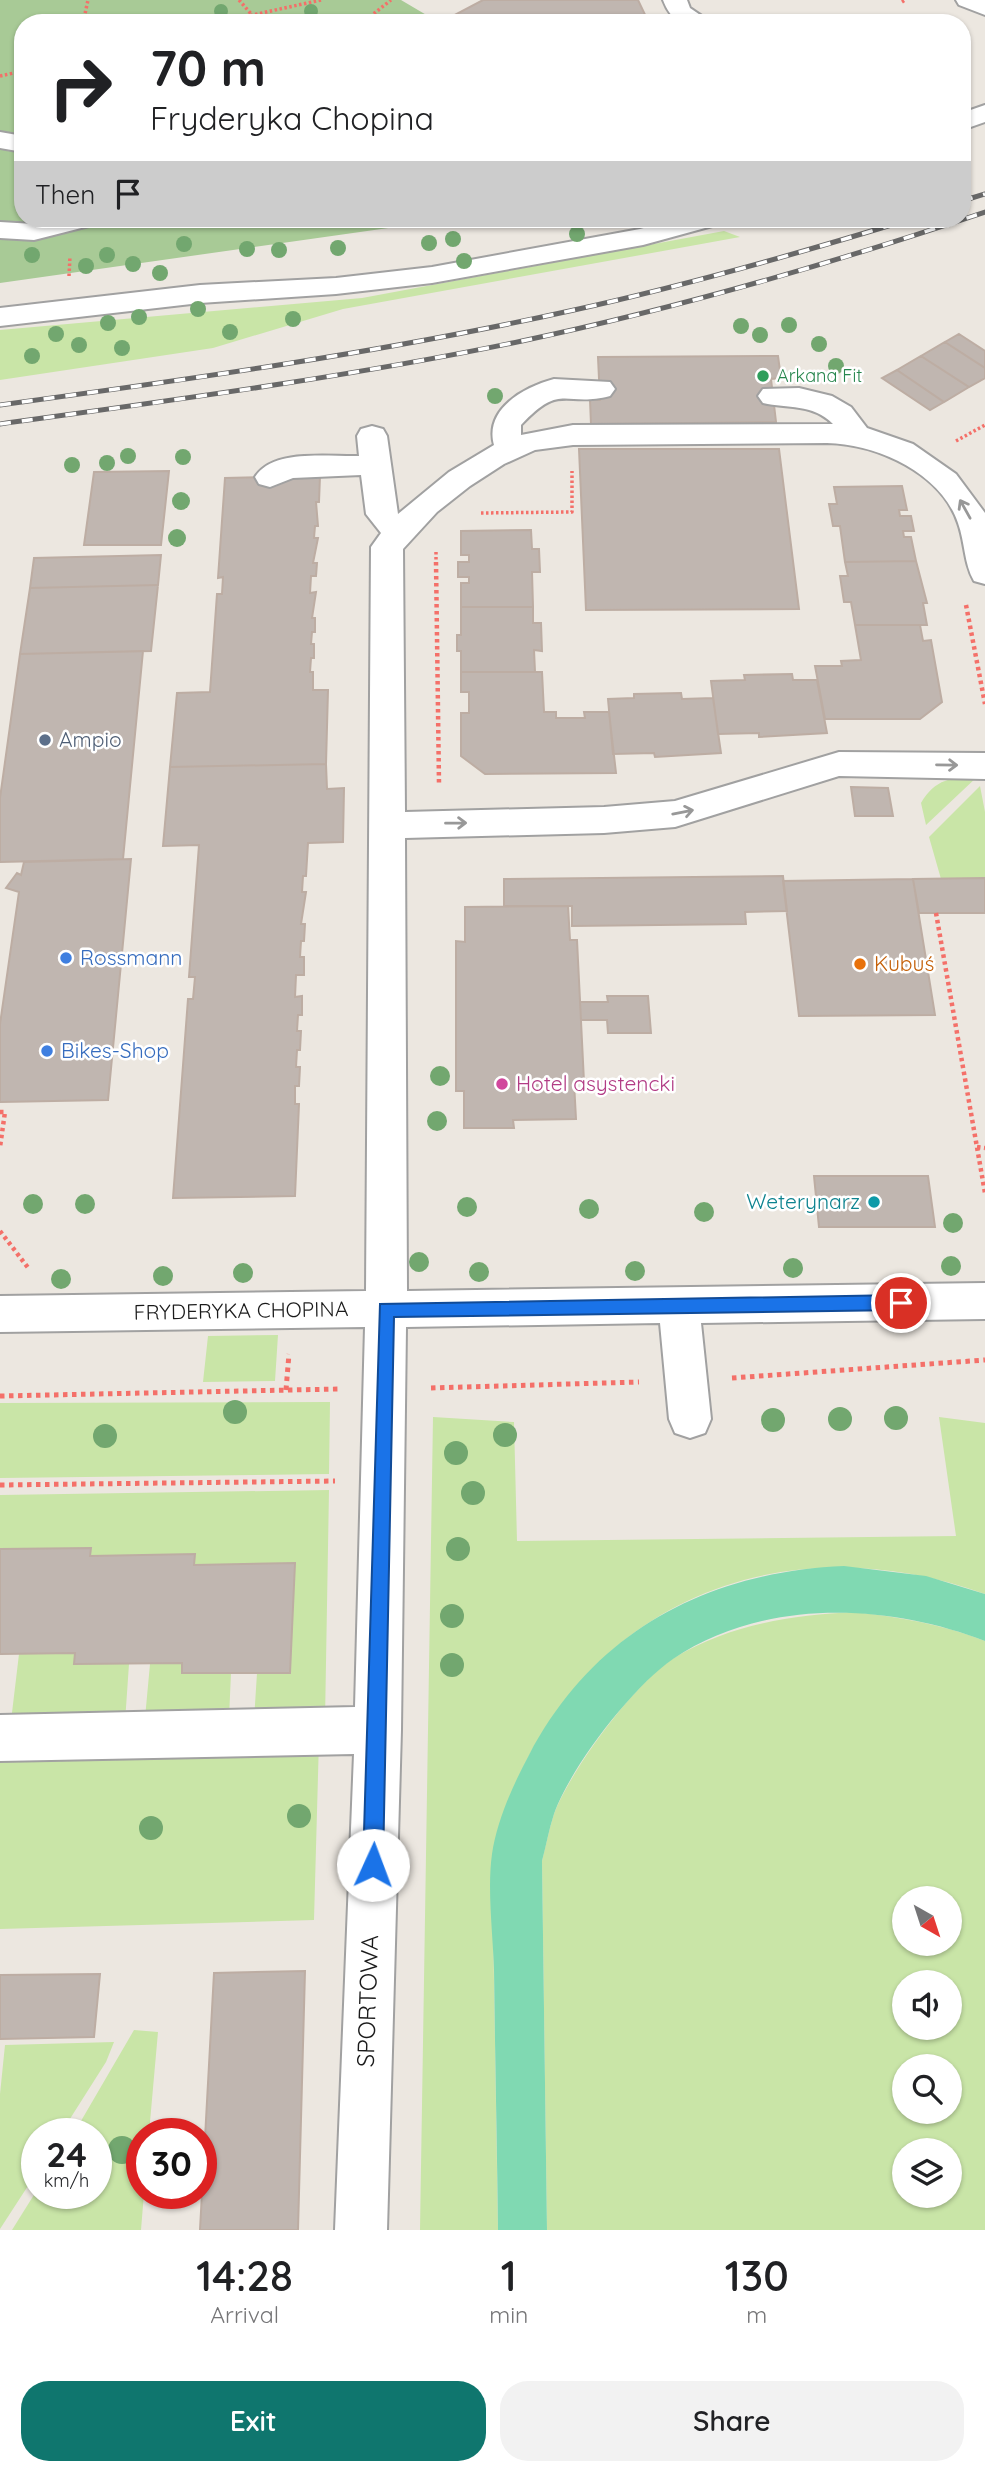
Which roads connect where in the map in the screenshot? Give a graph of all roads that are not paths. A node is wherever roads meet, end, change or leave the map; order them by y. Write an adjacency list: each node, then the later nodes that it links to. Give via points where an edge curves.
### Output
1 (675, 0): 3 (street, via 680,12)
2 (968, 0): 4 (street)
3 (702, 8)
4 (985, 8)
5 (50, 228): 7 (street)
6 (674, 228): 8 (street, via 432,275 200,294)
7 (0, 230)
8 (0, 317)
9 (600, 389): 12 (street, via 554,388 530,398 507,422)
10 (773, 396): 11 (street, via 805,397 826,404 847,416)
11 (856, 435): 12 (street, via 573,435); 15 (street, one-way to 11, via 966,507 948,485 902,452)
12 (510, 449): 14 (street, via 442,494)
13 (270, 477): 14 (street, via 287,468 374,451 381,514)
14 (398, 532): 17 (street, SPORTOWA, via 387,547)
15 (985, 573)
16 (985, 766): 17 (street, one-way to 16, via 676,814 839,764)
17 (388, 825): 20 (street, SPORTOWA)
18 (985, 1301): 19 (street, FRYDERYKA CHOPINA)
19 (679, 1307): 20 (street, FRYDERYKA CHOPINA); 22 (street)
20 (386, 1309): 21 (street, FRYDERYKA CHOPINA); 23 (street, SPORTOWA, via 363,1395)
21 (0, 1314)
22 (688, 1400)
23 (378, 1730): 24 (street); 25 (street, SPORTOWA)
24 (0, 1738)
25 (361, 2230)

